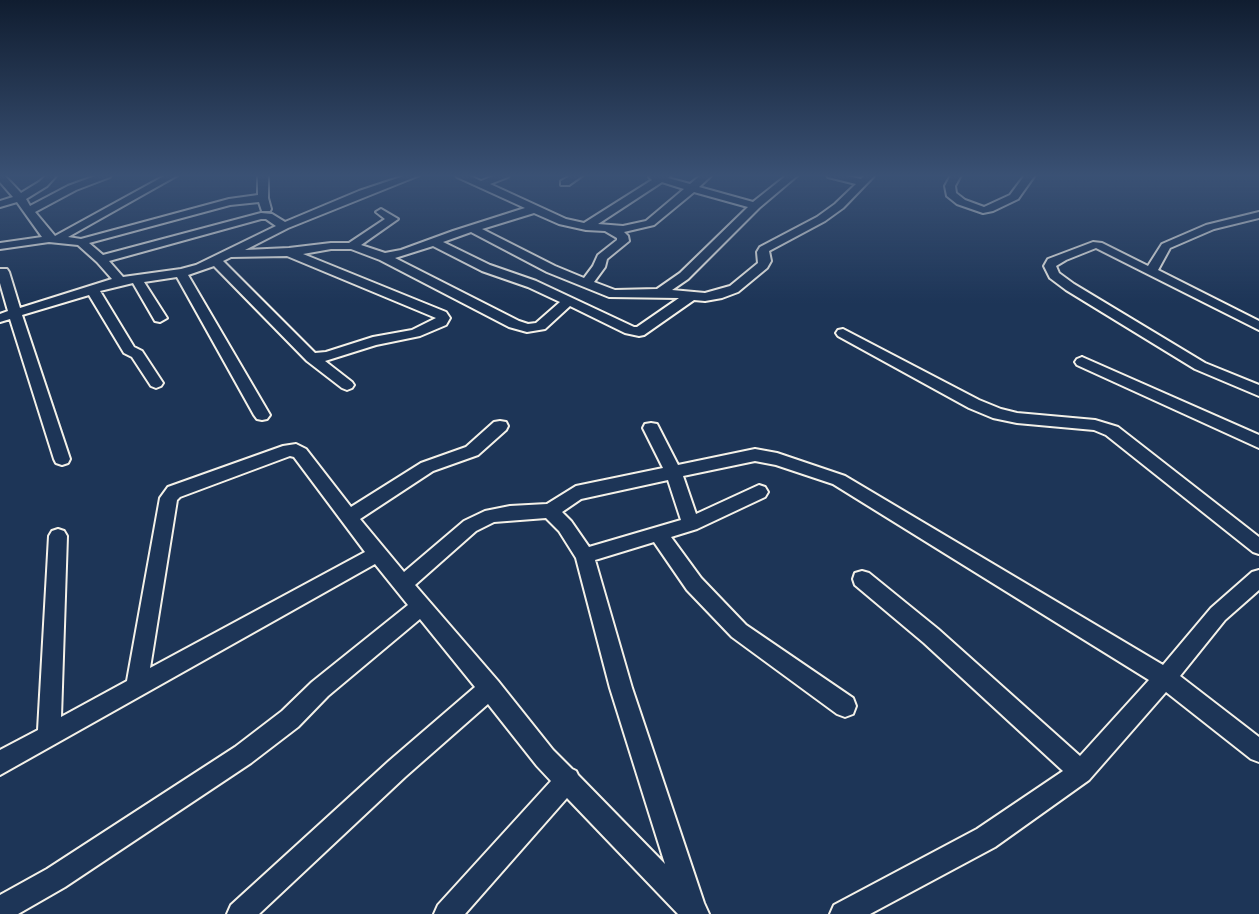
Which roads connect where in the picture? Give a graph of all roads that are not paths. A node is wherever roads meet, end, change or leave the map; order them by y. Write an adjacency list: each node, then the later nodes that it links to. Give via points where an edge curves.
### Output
1 (35, 218): 19 (street)
2 (92, 218): 19 (street)
3 (171, 218): 20 (street)
4 (250, 218): 27 (street)
5 (271, 218): 15 (street)
6 (304, 218): 15 (street)
7 (391, 218): 23 (street, via 393,219)
8 (506, 218): 17 (street)
9 (553, 218): 16 (street)
10 (600, 218): 16 (street)
11 (656, 218): 18 (street, via 639,227)
12 (743, 218): 36 (street, via 684,276)
13 (823, 218): 37 (street, via 764,249 765,261 734,289 722,294)
14 (1248, 218): 29 (street, via 1210,227 1166,246)
15 (284, 226): 25 (street)
16 (586, 227): 18 (street)
17 (472, 228): 21 (street); 34 (street, via 550,269)
18 (609, 229): 34 (street, via 622,236 623,241 602,258)
19 (54, 238): 20 (street); 22 (street)
20 (81, 242): 27 (street)
21 (433, 242): 26 (street); 38 (street)
22 (0, 246)
23 (352, 246): 24 (street); 26 (street)
24 (288, 252): 25 (street); 44 (street, via 443,318 415,334 373,341)
25 (232, 254): 28 (street)
26 (384, 257): 38 (street, via 527,328 540,326)
27 (101, 259): 33 (street)
28 (216, 261): 31 (street); 44 (street)
29 (1152, 270): 42 (street); 48 (street, via 1096,244 1062,257 1050,266 1054,275 1070,287 1200,366)
30 (4, 272): 39 (street)
31 (181, 273): 32 (street); 49 (street)
32 (136, 278): 33 (street); 41 (street)
33 (120, 281): 35 (street)
34 (586, 283): 36 (street, via 613,294)
35 (92, 289): 39 (street); 46 (street, via 129,350 137,354)
36 (660, 293): 37 (street)
37 (691, 296): 38 (street, via 639,332)
38 (567, 302)
39 (15, 314): 40 (street); 53 (street)
40 (0, 318)
41 (160, 318)
42 (1259, 326)
43 (843, 333): 61 (street, via 998,414 1095,424 1112,431)
44 (312, 358): 47 (street)
45 (1082, 362): 52 (street)
46 (156, 383)
47 (347, 385)
48 (1259, 391)
49 (262, 415)
50 (500, 426): 57 (street, via 472,451 427,467)
51 (651, 428): 54 (street)
52 (1259, 442)
53 (62, 459)
54 (674, 473): 56 (street, via 576,493); 58 (street); 68 (street, via 755,455 838,480)
55 (759, 492): 58 (street)
56 (550, 511): 63 (street, via 565,526); 66 (street, via 500,514 470,526)
57 (348, 518): 62 (street); 69 (street, via 296,450 174,492 167,504)
58 (691, 524): 59 (street)
59 (659, 535): 63 (street); 71 (street, via 694,584 739,631)
60 (58, 536): 72 (street)
61 (1259, 547)
62 (377, 554): 66 (street); 69 (street)
63 (585, 556): 78 (street, via 621,688)
64 (1259, 578): 68 (street, via 1218,614)
65 (862, 579): 75 (street, via 931,636)
66 (403, 584): 67 (street)
67 (422, 606): 70 (street); 77 (street, via 320,689 290,720 242,755 56,878)
68 (1165, 678): 73 (street); 75 (street)
69 (138, 686): 72 (street)
70 (490, 688): 76 (street, via 545,758); 79 (street)
71 (845, 706)
72 (49, 736): 74 (street)
73 (1259, 751)
74 (0, 763)
75 (1081, 772): 81 (street, via 986,838)
76 (568, 779): 78 (street); 80 (street)
77 (0, 910)
78 (695, 912)
79 (240, 914)
80 (447, 914)
81 (843, 914)

